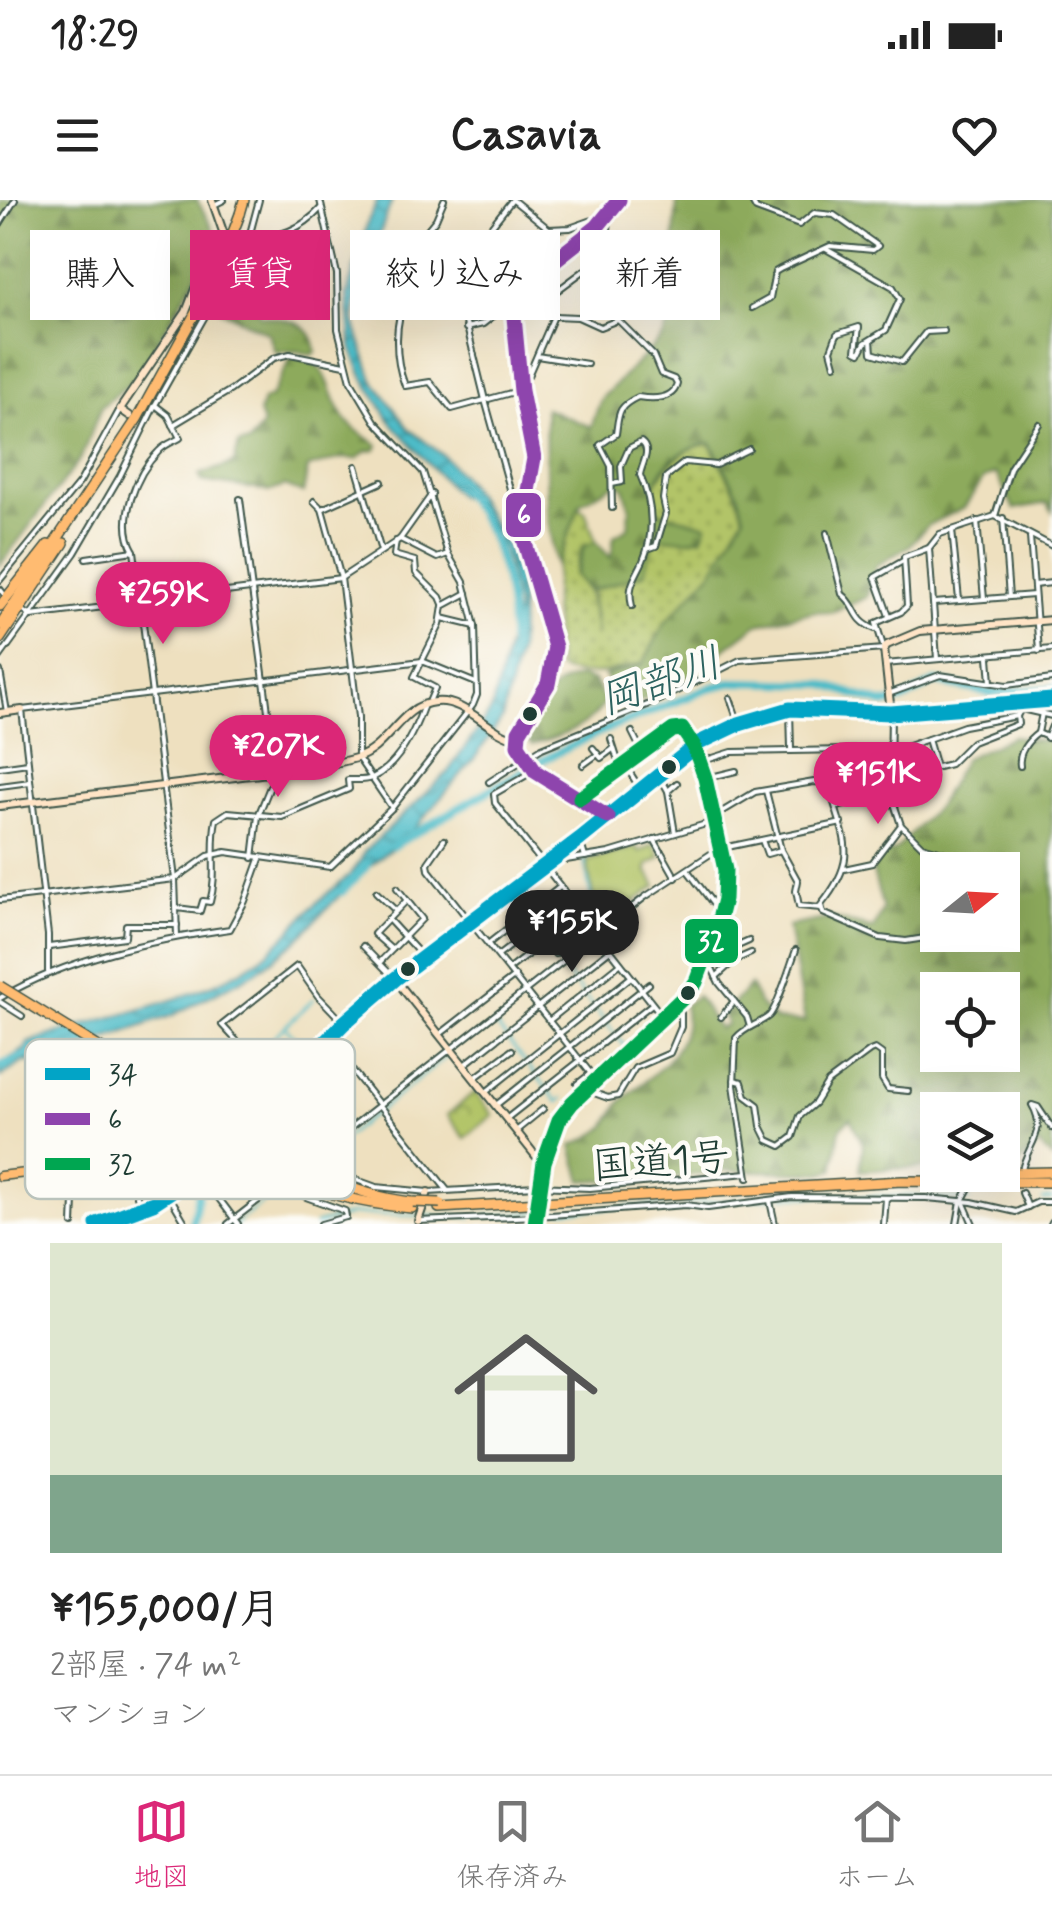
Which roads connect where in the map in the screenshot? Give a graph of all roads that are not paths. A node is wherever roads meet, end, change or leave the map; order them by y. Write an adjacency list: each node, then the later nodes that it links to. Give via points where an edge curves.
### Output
1 (15, 200): 13 (street)
2 (224, 200): 10 (street)
3 (241, 200): 16 (highway, bridge)
4 (260, 200): 17 (street)
5 (320, 200): 11 (street)
6 (444, 200): 19 (street)
7 (512, 200): 14 (street); 20 (street)
8 (619, 200): 12 (main road)
9 (751, 200): 21 (street, via 756,209 799,225 814,213 834,215 878,246)
10 (213, 202): 15 (street)
11 (321, 208): 18 (street); 39 (street, via 337,274)
12 (612, 212): 14 (street); 22 (main road); 23 (street, via 606,254)
13 (0, 224)
14 (549, 229)
15 (223, 230)
16 (232, 230)
17 (251, 230)
18 (296, 230)
19 (427, 230)
20 (488, 230)
21 (826, 249): 25 (street, via 775,272 770,298); 37 (street, via 898,293 886,330)
22 (560, 255)
23 (560, 288)
24 (190, 302): 45 (street)
25 (752, 308)
26 (560, 316): 53 (street, via 600,326 618,320 677,384 652,401 635,398 616,417 616,434 600,445)
27 (190, 317): 65 (highway)
28 (190, 320): 50 (highway)
29 (202, 320): 44 (street)
30 (400, 320): 43 (street, via 398,366 405,386 430,382 452,409)
31 (464, 320): 35 (street)
32 (514, 320): 42 (main road)
33 (552, 320): 38 (street)
34 (487, 321): 35 (street)
35 (466, 328): 43 (street)
36 (944, 331): 37 (street, via 926,332 902,362 872,353)
37 (871, 340): 41 (street, via 858,354 859,327 841,332 832,350)
38 (537, 356): 40 (street); 42 (street)
39 (345, 364): 48 (street, via 290,354 274,358); 55 (street, via 362,403 420,468)
40 (587, 364)
41 (835, 366)
42 (520, 391): 43 (street); 63 (main road, via 534,458)
43 (484, 400): 63 (street)
44 (155, 405): 48 (street); 92 (street, via 96,518)
45 (120, 409): 46 (street); 78 (street, via 80,482)
46 (130, 416)
47 (1039, 424): 60 (street, via 1010,468)
48 (173, 425): 72 (street, via 180,438 160,449 132,496 128,525)
49 (749, 449): 71 (street, via 716,465 685,462 666,477 662,532)
50 (109, 462): 97 (highway); 101 (highway)
51 (356, 466): 54 (street)
52 (382, 482): 54 (street)
53 (612, 484): 58 (street); 71 (street, via 622,482 628,448 645,444 640,475 651,503)
54 (364, 490): 59 (street); 73 (street)
55 (432, 494): 68 (street); 74 (street)
56 (240, 499): 81 (street)
57 (314, 501): 59 (street)
58 (612, 508)
59 (322, 509): 77 (street)
60 (995, 516): 61 (street); 62 (street)
61 (1003, 518): 67 (street); 84 (street)
62 (977, 521): 64 (street); 85 (street)
63 (520, 523): 134 (main road, via 555,647 548,684)
64 (952, 530): 70 (street); 86 (street)
65 (58, 533): 89 (highway); 97 (highway)
66 (827, 533): 99 (street, via 842,594 857,618)
67 (1030, 537): 69 (street); 80 (street)
68 (398, 540): 73 (street); 74 (street, via 437,558); 90 (street, via 394,555 415,561 416,574)
69 (1052, 546)
70 (929, 548): 76 (street); 88 (street)
71 (647, 549): 91 (street, via 629,585)
72 (134, 551): 75 (street); 87 (street)
73 (381, 551): 77 (street)
74 (448, 554): 82 (street)
75 (86, 558)
76 (903, 562): 93 (street, via 907,606); 93 (street, via 875,577)
77 (341, 578): 81 (street); 110 (street)
78 (0, 580)
79 (1052, 583): 80 (street)
80 (1034, 585): 83 (street)
81 (254, 589): 87 (street); 113 (street)
82 (467, 593): 90 (street); 98 (street)
83 (1034, 595): 84 (street); 96 (street)
84 (1009, 597): 85 (street)
85 (984, 599): 86 (street)
86 (959, 601): 88 (street)
87 (140, 603): 92 (street); 117 (street)
88 (934, 603): 100 (street)
89 (0, 606)
90 (443, 606): 94 (street)
91 (632, 606)
92 (28, 614): 106 (street)
93 (889, 616): 99 (street, via 878,620)
94 (442, 618): 98 (street); 108 (street)
95 (1052, 620): 96 (street)
96 (1037, 621): 100 (street); 104 (street)
97 (0, 622)
98 (475, 626): 115 (street)
99 (877, 630): 102 (street)
100 (935, 630): 102 (street); 107 (street)
101 (0, 639)
102 (884, 649): 109 (street); 146 (street, via 740,660)
103 (1052, 650): 104 (street)
104 (1039, 651): 105 (street)
105 (989, 655): 107 (street); 114 (street)
106 (0, 656)
107 (937, 658): 109 (street)
108 (422, 661): 110 (street); 115 (street); 120 (street, via 414,676 436,688)
109 (886, 664): 116 (street)
110 (352, 670): 113 (street); 145 (street)
111 (0, 671): 125 (street)
112 (1052, 679): 114 (street)
113 (265, 681): 117 (street); 156 (street)
114 (991, 682): 116 (street, via 940,675)
115 (476, 683): 127 (street)
116 (890, 693): 124 (street)
117 (152, 694): 123 (street); 166 (street)
118 (730, 698): 130 (street)
119 (1052, 700): 121 (street)
120 (426, 704): 127 (street, via 450,703); 145 (street); 160 (street, via 394,762)
121 (1018, 705): 124 (street); 126 (street); 128 (street)
122 (790, 709): 124 (street); 130 (street); 142 (street)
123 (22, 710): 125 (street); 148 (street)
124 (890, 710): 141 (street)
125 (3, 712)
126 (1042, 713): 129 (street); 133 (street)
127 (470, 714): 134 (street); 175 (street)
128 (1017, 716): 137 (street); 153 (street, via 1018,724 972,742 950,764)
129 (1052, 716)
130 (740, 724): 138 (street)
131 (1052, 726): 136 (street)
132 (632, 732): 144 (street)
133 (1038, 733): 136 (street); 150 (street)
134 (517, 738): 146 (main road)
135 (611, 739): 140 (street)
136 (1050, 739)
137 (928, 740): 141 (street); 153 (street)
138 (694, 746): 144 (street, via 679,728); 147 (street); 157 (street)
139 (593, 748): 143 (street)
140 (613, 749): 143 (street); 152 (street)
141 (890, 750): 142 (street); 159 (street)
142 (792, 751): 147 (street, via 732,752)
143 (598, 754): 149 (street)
144 (643, 754): 152 (street)
145 (358, 758): 156 (street); 160 (street)
146 (525, 759): 154 (main road); 162 (street)
147 (700, 762): 158 (street)
148 (28, 764): 151 (street); 161 (street)
149 (582, 765)
150 (1020, 766)
151 (0, 767)
152 (623, 767): 167 (street); 171 (street)
153 (936, 767): 159 (street)
154 (534, 770): 171 (main road); 194 (street, via 494,798)
155 (736, 771): 158 (street)
156 (276, 772): 166 (street); 176 (street)
157 (659, 775): 167 (street); 168 (street)
158 (705, 778): 178 (street)
159 (888, 778): 164 (street); 170 (street)
160 (371, 780): 175 (street); 176 (street, via 348,780 349,789 282,817)
161 (30, 782): 165 (street); 172 (street)
162 (489, 782)
163 (677, 783): 168 (street)
164 (829, 784): 169 (street); 174 (street)
165 (0, 786)
166 (163, 786): 172 (street); 197 (street)
167 (640, 790): 177 (street)
168 (668, 791): 181 (street)
169 (766, 791): 178 (street, via 750,794); 182 (street)
170 (889, 794): 174 (street); 180 (street)
171 (580, 798): 177 (main road)
172 (32, 802): 173 (street); 202 (street)
173 (0, 806)
174 (837, 807): 179 (street)
175 (392, 808): 193 (street, via 330,867)
176 (258, 816): 190 (street, via 228,812 216,820); 193 (street)
177 (608, 817): 185 (main road)
178 (715, 819): 181 (street); 187 (street)
179 (842, 823): 182 (street); 195 (street)
180 (900, 825): 189 (street, via 922,846); 195 (street, via 872,863)
181 (675, 833): 183 (street)
182 (778, 836): 186 (street); 188 (street)
183 (654, 839): 192 (street); 198 (street)
184 (444, 840): 212 (street, via 427,866)
185 (580, 840): 191 (main road); 192 (street)
186 (762, 840): 187 (street); 188 (street, via 766,854)
187 (721, 849): 196 (street); 207 (street)
188 (781, 850): 208 (street, via 798,881 799,906)
189 (943, 852)
190 (212, 855): 193 (street); 197 (street); 206 (street, via 216,880 210,902 203,901 200,910)
191 (560, 855): 192 (street); 194 (main road)
192 (585, 857)
193 (257, 858): 217 (street, via 234,926)
194 (544, 866): 199 (street); 212 (main road)
195 (844, 869): 208 (street)
196 (688, 871): 198 (street); 207 (street)
197 (175, 878): 202 (street); 206 (street)
198 (676, 878): 216 (street)
199 (560, 887): 205 (street); 222 (street)
200 (397, 888): 204 (street)
201 (376, 892): 209 (street)
202 (44, 895): 203 (street); 224 (street)
203 (0, 900)
204 (407, 900): 209 (street); 218 (street, via 422,919)
205 (570, 900): 210 (street); 233 (street)
206 (178, 908): 214 (street)
207 (722, 908): 213 (street)
208 (821, 908): 220 (street, via 880,938)
209 (395, 910): 211 (street)
210 (581, 914): 215 (street); 238 (street)
211 (388, 919): 218 (street); 226 (street, via 374,934)
212 (470, 921): 222 (street); 235 (main road)
213 (718, 923): 225 (street); 232 (street)
214 (177, 925): 217 (street); 219 (street, via 126,925)
215 (591, 926): 216 (street); 231 (street)
216 (597, 934): 227 (street); 245 (street)
217 (178, 936): 229 (street)
218 (405, 936): 226 (street); 235 (street)
219 (125, 937): 224 (street); 229 (street)
220 (920, 939)
221 (749, 941): 225 (street)
222 (488, 943): 233 (street)
223 (363, 946): 236 (street)
224 (48, 947): 239 (street)
225 (732, 949): 234 (street)
226 (392, 950): 236 (street)
227 (610, 950): 237 (street); 251 (street)
228 (796, 950): 256 (street, via 777,1007)
229 (126, 951): 239 (street)
230 (752, 953): 242 (street)
231 (555, 954)
232 (706, 954): 242 (street); 248 (street)
233 (498, 956): 238 (street)
234 (715, 956)
235 (423, 957): 243 (main road)
236 (380, 962): 243 (street)
237 (620, 964): 241 (street); 254 (street)
238 (509, 969): 240 (street)
239 (48, 972): 247 (street)
240 (515, 976): 245 (street); 258 (street)
241 (631, 977): 246 (street); 257 (street)
242 (716, 977): 249 (street)
243 (395, 979): 255 (main road); 258 (street)
244 (649, 984): 246 (street)
245 (526, 991): 251 (street); 265 (street)
246 (641, 991): 250 (street); 264 (street)
247 (2, 992): 260 (highway, bridge); 261 (highway, bridge); 262 (street, bridge)
248 (681, 1001): 252 (street); 274 (street, via 681,1026 670,1053 631,1071 618,1096)
249 (734, 1001): 253 (street); 256 (street)
250 (652, 1004): 252 (street); 267 (street)
251 (537, 1006): 254 (street); 268 (street)
252 (663, 1017): 270 (street)
253 (721, 1017)
254 (549, 1020): 257 (street)
255 (344, 1023): 259 (main road); 263 (street, via 297,966 222,1025)
256 (750, 1026): 272 (street, via 736,1038)
257 (559, 1034): 264 (street); 276 (street)
258 (439, 1035): 265 (street)
259 (329, 1038)
260 (73, 1039)
261 (81, 1039)
262 (88, 1039)
263 (235, 1039)
264 (569, 1047): 267 (street); 278 (street)
265 (452, 1050): 268 (street); 277 (street)
266 (512, 1050): 271 (street)
267 (580, 1060): 270 (street); 280 (street)
268 (463, 1066): 271 (street)
269 (355, 1072): 277 (street)
270 (593, 1077): 273 (street); 274 (street)
271 (474, 1078): 276 (street)
272 (734, 1080): 275 (street, via 758,1105 768,1140 781,1146 828,1082 870,1051 882,1054 888,1090); 294 (street, via 747,1175)
273 (578, 1084)
274 (586, 1090): 284 (street, via 559,1120)
275 (908, 1092)
276 (485, 1093): 278 (street)
277 (380, 1105): 281 (street); 295 (street)
278 (495, 1106): 280 (street)
279 (543, 1108): 283 (street)
280 (506, 1119): 283 (street)
281 (355, 1124)
282 (1052, 1128): 285 (street, via 1032,1105 1039,1131)
283 (516, 1131): 284 (street)
284 (544, 1162): 294 (street)
285 (1022, 1170)
286 (1052, 1172): 288 (highway)
287 (25, 1173): 290 (main road)
288 (1020, 1173)
289 (920, 1175): 317 (highway, 国道1号)
290 (0, 1176)
291 (355, 1182): 297 (street)
292 (1052, 1182): 317 (highway, 国道1号, via 902,1180)
293 (355, 1189): 302 (highway, 国道1号)
294 (542, 1189): 295 (street)
295 (447, 1190): 297 (street)
296 (355, 1191): 302 (highway, bridge)
297 (428, 1192): 321 (street)
298 (749, 1192): 314 (street)
299 (967, 1192): 313 (street)
300 (1022, 1193): 319 (street)
301 (355, 1196): 316 (highway)
302 (375, 1198): 316 (highway, 国道1号)
303 (886, 1198): 312 (street); 313 (street); 331 (street)
304 (138, 1199): 320 (street)
305 (161, 1199): 320 (street)
306 (170, 1199): 327 (street)
307 (217, 1199): 323 (street)
308 (262, 1199): 323 (street)
309 (311, 1199): 329 (street, via 345,1212)
310 (348, 1199): 316 (highway, 国道1号)
311 (74, 1200): 325 (street)
312 (770, 1201): 314 (street); 330 (street)
313 (962, 1201): 319 (street, via 1016,1212); 332 (street); 333 (street)
314 (750, 1202): 322 (street)
315 (1052, 1202): 319 (street)
316 (410, 1206): 317 (highway, 国道1号, bridge)
317 (440, 1206)
318 (539, 1206): 322 (street)
319 (1028, 1208)
320 (140, 1210): 326 (street)
321 (418, 1220): 324 (street)
322 (536, 1220): 324 (street)
323 (236, 1222): 328 (street)
324 (442, 1222)
325 (72, 1224)
326 (96, 1224)
327 (186, 1224)
328 (228, 1224)
329 (321, 1224)
330 (775, 1224)
331 (884, 1224)
332 (957, 1224)
333 (974, 1224)

